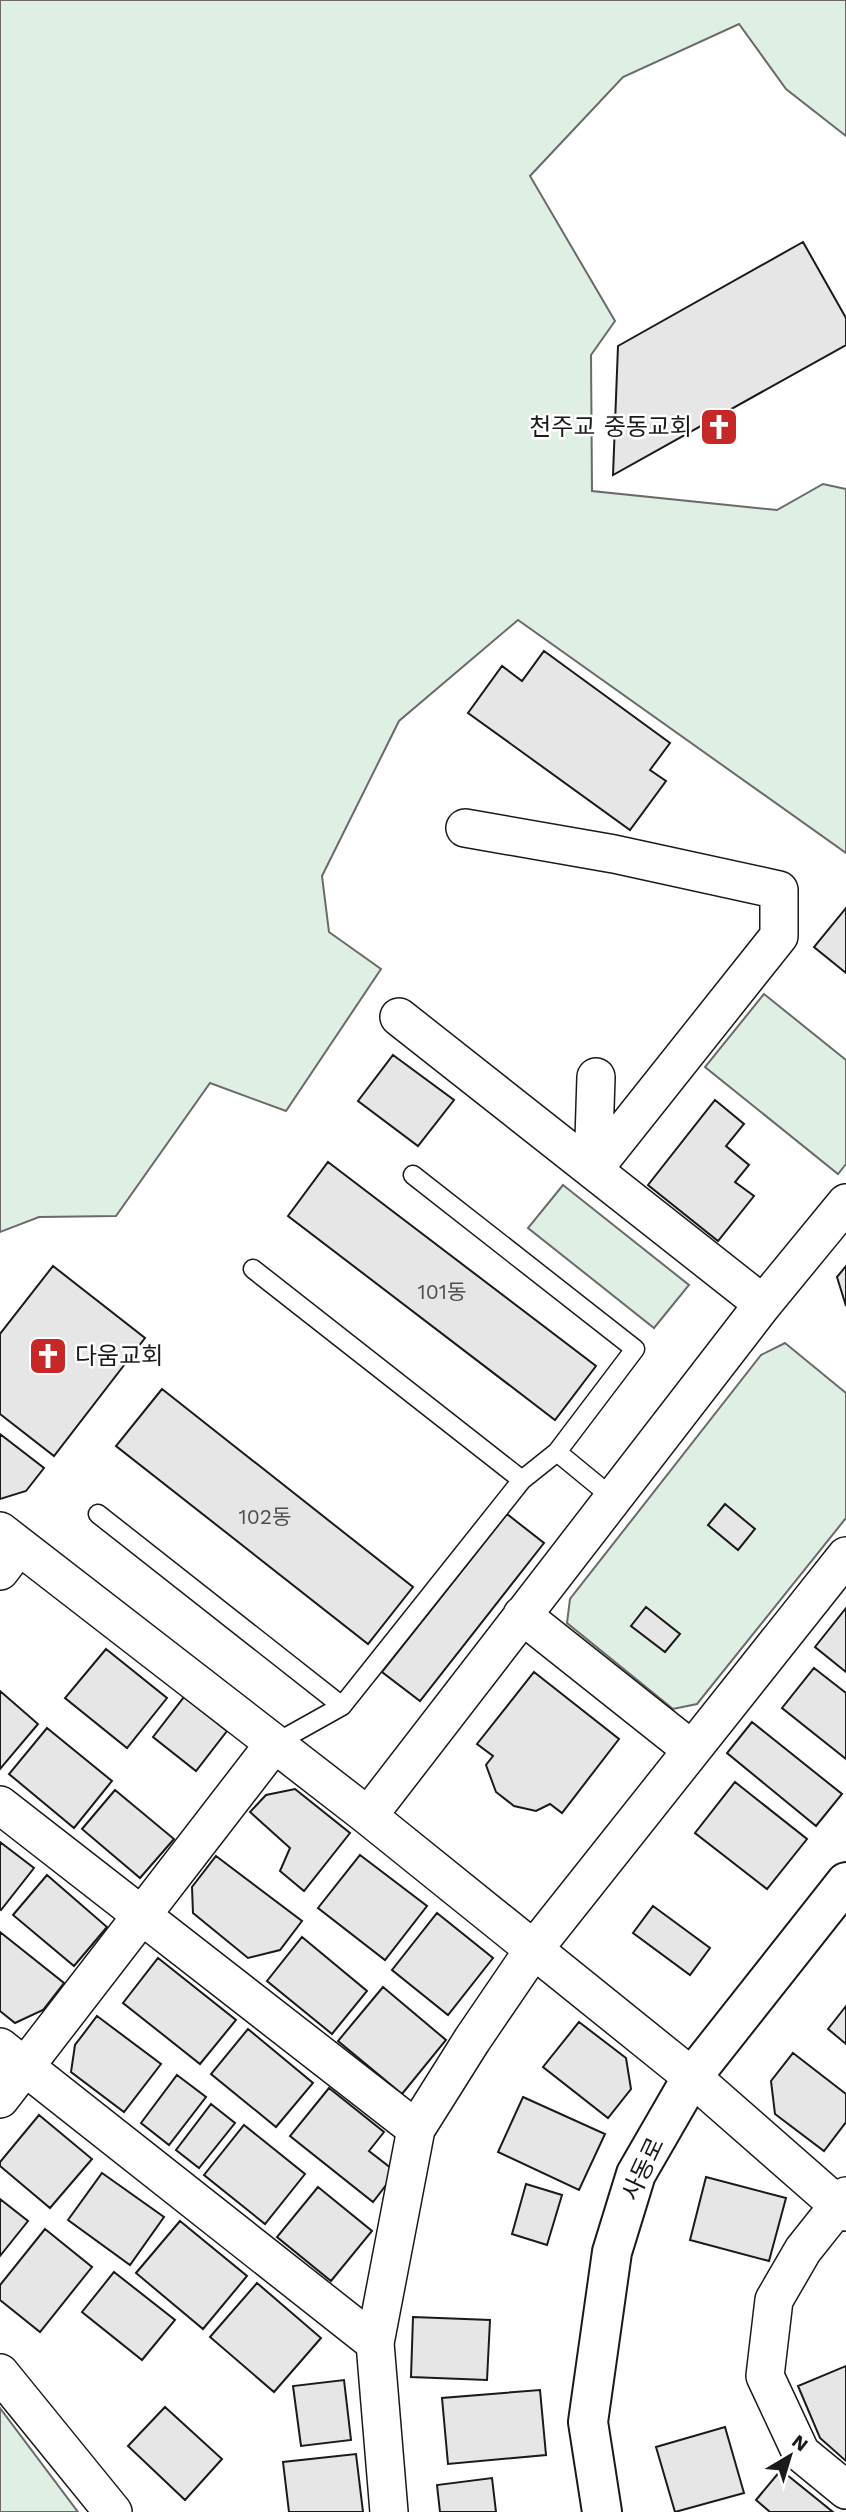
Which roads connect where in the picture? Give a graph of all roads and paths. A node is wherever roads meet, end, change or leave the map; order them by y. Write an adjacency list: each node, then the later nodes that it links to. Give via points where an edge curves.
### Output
1 (465, 828): 4 (street, via 779,890 779,936)
2 (399, 1017): 4 (street)
3 (596, 1077): 4 (street)
4 (593, 1170): 8 (street)
5 (413, 1175): 9 (lane, via 635,1349)
6 (846, 1203): 8 (street)
7 (253, 1269): 10 (lane)
8 (764, 1304): 11 (street)
9 (557, 1452): 10 (lane); 11 (lane)
10 (522, 1480): 16 (lane)
11 (613, 1498): 15 (street)
12 (98, 1514): 16 (lane)
13 (6, 1549): 17 (street)
14 (846, 1556): 18 (street)
15 (522, 1615): 18 (street); 20 (street)
16 (342, 1706): 17 (lane)
17 (274, 1744): 20 (street); 22 (street)
18 (692, 1750): 23 (street)
19 (0, 1805): 22 (street)
20 (368, 1816): 23 (street)
21 (846, 1882): 25 (street, 사동로)
22 (142, 1916): 24 (street); 27 (street)
23 (534, 1949): 25 (street); 27 (street)
24 (13, 2057): 26 (street); 29 (street)
25 (692, 2077): 28 (street); 34 (street, 사동로, via 636,2174 612,2252 587,2421)
26 (0, 2099)
27 (416, 2129): 29 (street)
28 (843, 2204): 31 (street, via 803,2250 774,2300 765,2376 801,2453)
29 (375, 2343): 33 (street)
30 (0, 2373): 32 (street)
31 (846, 2490)
32 (113, 2512)
33 (388, 2512)
34 (603, 2512)

